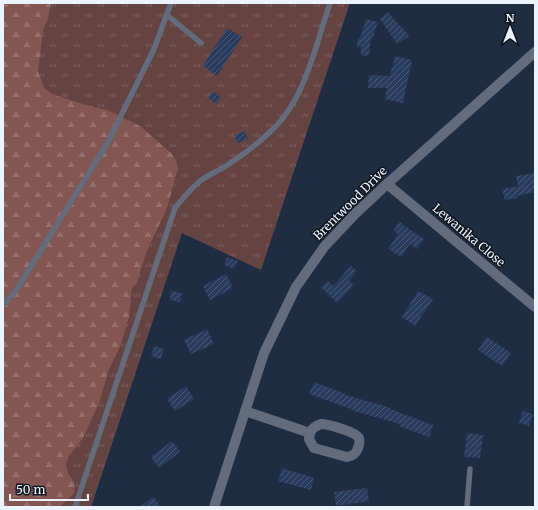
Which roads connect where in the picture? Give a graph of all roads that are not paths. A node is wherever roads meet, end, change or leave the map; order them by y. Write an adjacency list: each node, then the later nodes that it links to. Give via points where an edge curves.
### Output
1 (171, 3): 3 (lane)
2 (330, 3): 12 (lane, via 303,86 282,119 273,130 226,166 201,181 175,208)
3 (167, 15): 4 (lane); 7 (lane, via 154,49 108,142 14,292)
4 (201, 43)
5 (535, 52): 6 (street, Brentwood Drive)
6 (387, 184): 8 (street, Lewanika Close); 9 (street, Brentwood Drive, via 324,247 296,287 264,353)
7 (3, 305)
8 (535, 307)
9 (244, 411): 10 (street); 13 (street, Brentwood Drive)
10 (310, 433): 10 (street, via 312,428 327,424 356,434 360,443 356,453 347,457 314,448 308,439)
11 (470, 469): 14 (lane)
12 (75, 507)
13 (214, 507)
14 (467, 507)

